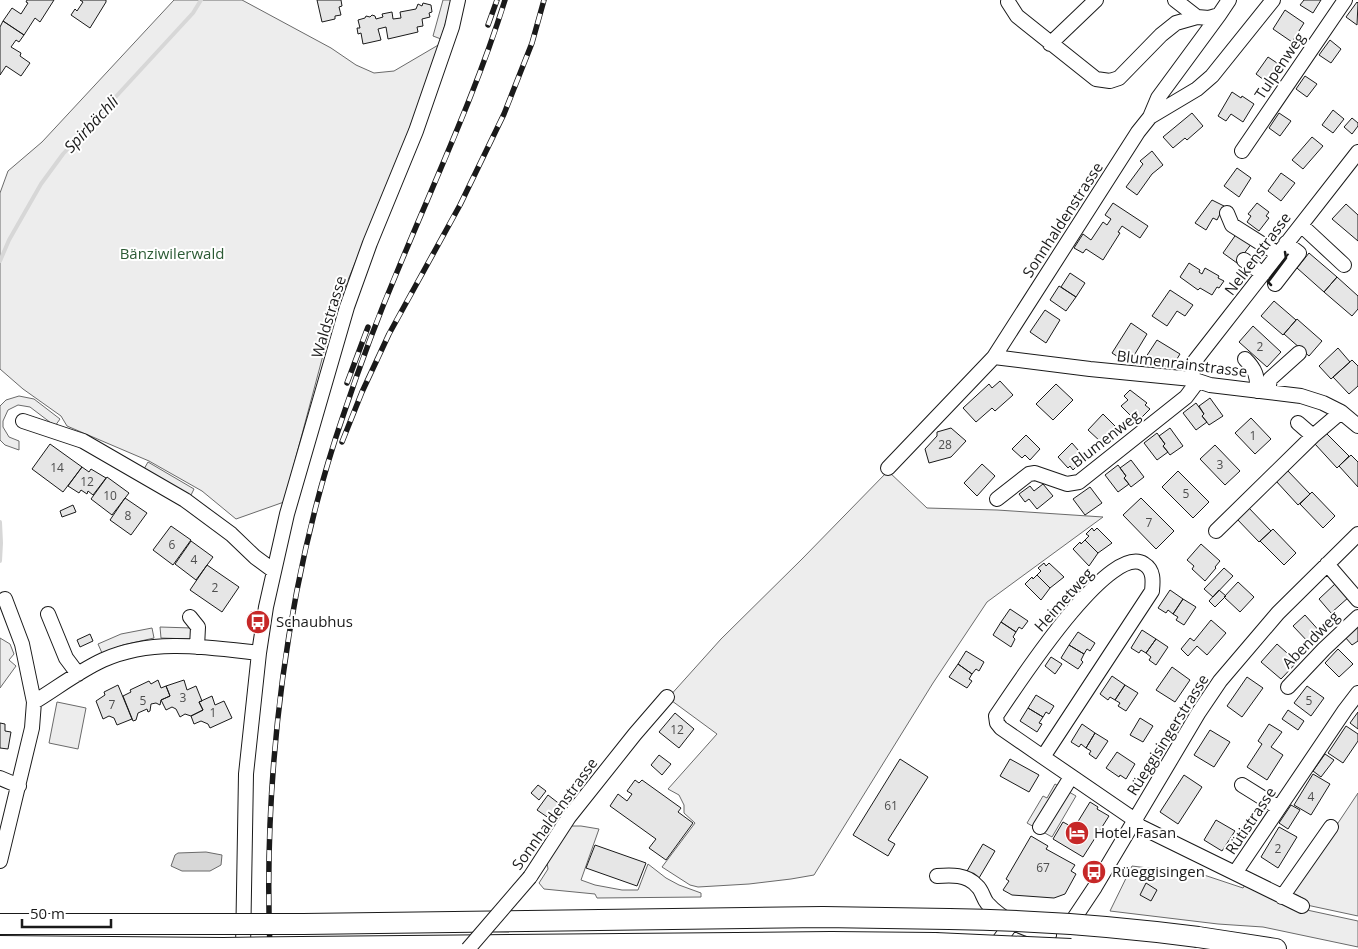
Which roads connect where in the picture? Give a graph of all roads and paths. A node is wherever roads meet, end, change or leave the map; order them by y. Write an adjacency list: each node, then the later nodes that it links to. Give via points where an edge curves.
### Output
1 (458, 0): 36 (street, Waldstrasse, via 452,27 416,131 347,308 287,514)
2 (1096, 0): 10 (street)
3 (1174, 0): 9 (street)
4 (1229, 0): 8 (street)
5 (1273, 0): 11 (street, Sonnhaldenstrasse, via 1212,76 1197,90)
6 (1345, 0): 12 (street, Tulpenweg)
7 (1008, 2): 10 (street, via 1017,16)
8 (1219, 15): 9 (street); 11 (street, via 1158,98)
9 (1197, 17): 10 (street, via 1176,24 1161,35 1119,78 1110,81 1096,79)
10 (1050, 44)
11 (1150, 117): 22 (street, Sonnhaldenstrasse)
12 (1242, 151)
13 (1358, 152): 15 (street, Nelkenstrasse)
14 (1227, 213): 16 (street, via 1232,225)
15 (1301, 225): 16 (street, Nelkenstrasse); 18 (street)
16 (1282, 249): 19 (street, Nelkenstrasse); 20 (street, via 1298,253)
17 (1244, 260): 19 (street)
18 (1344, 265)
19 (1263, 274): 24 (street, Nelkenstrasse, via 1194,362)
20 (1275, 284)
21 (1300, 353): 25 (street)
22 (994, 358): 24 (street, Blumenrainstrasse); 31 (street, Sonnhaldenstrasse)
23 (1245, 359): 25 (street, via 1254,368)
24 (1195, 380): 25 (street, Blumenrainstrasse, via 1210,385); 32 (street, Blumenweg, via 1186,397 1079,482 1066,484 1036,473 1029,474)
25 (1262, 391): 26 (street, Blumenrainstrasse, via 1301,396)
26 (1341, 412): 29 (street, Blumenrainstrasse); 30 (street)
27 (23, 420): 36 (street, via 83,441 185,500)
28 (1298, 423): 30 (street)
29 (1358, 426)
30 (1313, 436): 33 (street)
31 (888, 468)
32 (997, 499)
33 (1216, 531)
34 (1358, 534): 35 (street, Rüeggisingerstrasse)
35 (1327, 564): 38 (street); 55 (street, Rüeggisingerstrasse, via 1278,613 1220,681)
36 (274, 571): 43 (street, Waldstrasse)
37 (5, 599): 48 (street, via 22,644)
38 (1358, 600)
39 (48, 614): 44 (street, via 66,658)
40 (190, 617): 42 (street, via 198,627)
41 (1358, 617): 45 (street, Abendweg)
42 (198, 647): 43 (street); 44 (street, via 157,645 103,660)
43 (259, 653): 70 (street, via 246,774)
44 (78, 674): 48 (street)
45 (1288, 687)
46 (1358, 693): 54 (street, Rütistrasse)
47 (667, 697): 71 (street, Sonnhaldenstrasse, bridge, via 569,817 530,877)
48 (34, 702): 53 (street, via 32,728)
49 (1043, 757): 49 (street, Heimetweg, via 1152,591 1154,580 1151,570 1143,563 1133,561 1122,565 1093,588 1044,646 996,716 1001,728); 50 (street, Heimetweg)
50 (1072, 777): 55 (street, Heimetweg); 56 (street)
51 (0, 778): 53 (street)
52 (1242, 785): 54 (street)
53 (19, 786): 58 (street)
54 (1279, 808): 59 (street, Rütistrasse)
55 (1135, 820): 59 (street, Rütistrasse, via 1138,826); 65 (street, Rüeggisingerstrasse)
56 (1040, 827)
57 (1331, 827): 61 (street)
58 (0, 861)
59 (1235, 873): 61 (street)
60 (937, 876): 63 (street, via 959,875 977,885 988,903)
61 (1282, 897): 62 (street)
62 (1302, 906)
63 (1012, 923): 66 (street); 72 (street)
64 (0, 924): 73 (highway, bridge, via 949,919 1130,928)
65 (1069, 926): 66 (street, via 1057,926 1052,930); 68 (street, via 1075,933)
66 (1050, 942)
67 (0, 946): 69 (highway)
68 (1075, 948): 69 (highway, bridge, via 821,942)
69 (130, 949)
70 (243, 949)
71 (468, 949)
72 (994, 949)
73 (1276, 949)

